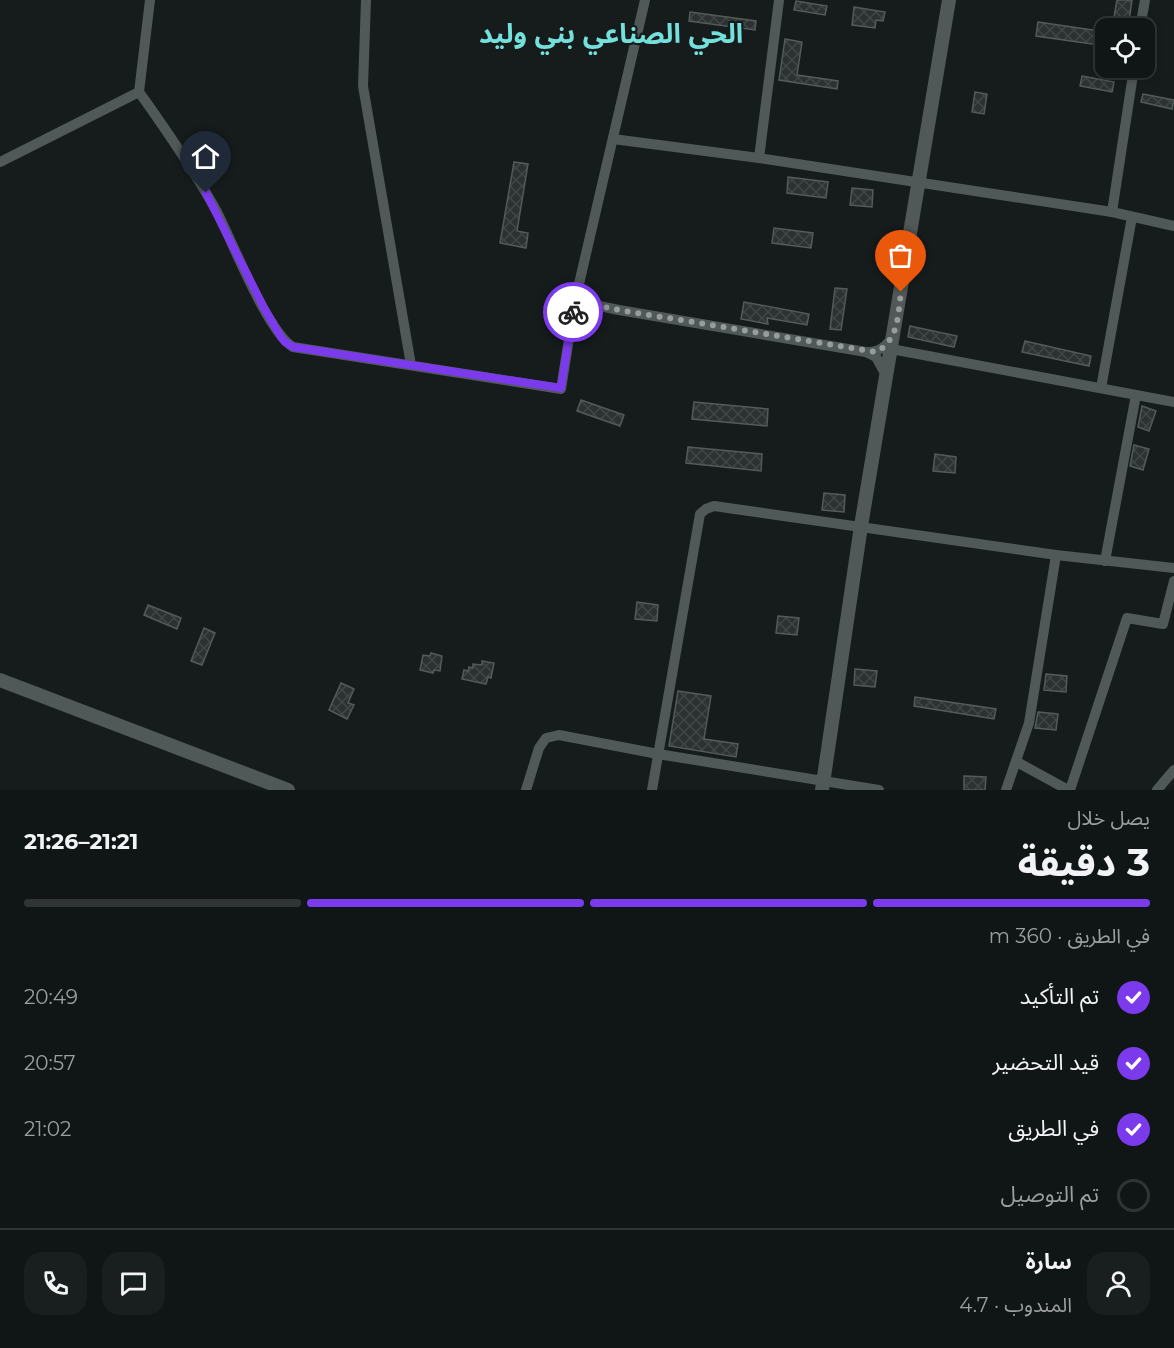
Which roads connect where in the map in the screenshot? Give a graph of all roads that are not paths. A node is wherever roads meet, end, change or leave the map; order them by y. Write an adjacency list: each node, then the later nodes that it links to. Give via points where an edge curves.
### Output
1 (150, 0): 9 (street)
2 (366, 0): 21 (street, via 363,86)
3 (645, 0): 10 (street)
4 (778, 0): 11 (street)
5 (949, 0): 13 (street)
6 (1145, 0): 7 (street)
7 (1142, 18)
8 (1132, 78): 14 (street)
9 (140, 92): 12 (street); 21 (street, via 217,213 285,342 293,347)
10 (613, 139): 11 (street); 17 (street)
11 (759, 158): 13 (street)
12 (0, 162)
13 (919, 183): 14 (street); 18 (street)
14 (1112, 212): 15 (street)
15 (1132, 217): 16 (street); 23 (street)
16 (1174, 226)
17 (575, 301): 20 (street); 21 (street, via 561,388)
18 (894, 335): 19 (street); 20 (street, via 884,348)
19 (891, 349): 22 (street); 23 (street)
20 (866, 352): 22 (street, via 876,357)
21 (411, 365)
22 (886, 375): 26 (street)
23 (1101, 388): 24 (street)
24 (1136, 395): 25 (street); 28 (street)
25 (1174, 402)
26 (861, 526): 27 (street); 32 (street, via 714,506 700,514); 35 (street)
27 (1056, 555): 28 (street); 33 (street, via 1029,723)
28 (1105, 561): 29 (street)
29 (1174, 568)
30 (1174, 581): 41 (street, via 1163,624 1126,618)
31 (0, 680): 36 (street)
32 (658, 754): 35 (street); 37 (street, via 559,735 546,738); 38 (street)
33 (1017, 762): 40 (street); 41 (street)
34 (1174, 770): 42 (street)
35 (823, 785): 39 (street)
36 (288, 790)
37 (526, 790)
38 (652, 790)
39 (879, 790)
40 (1006, 790)
41 (1069, 790)
42 (1157, 790)

